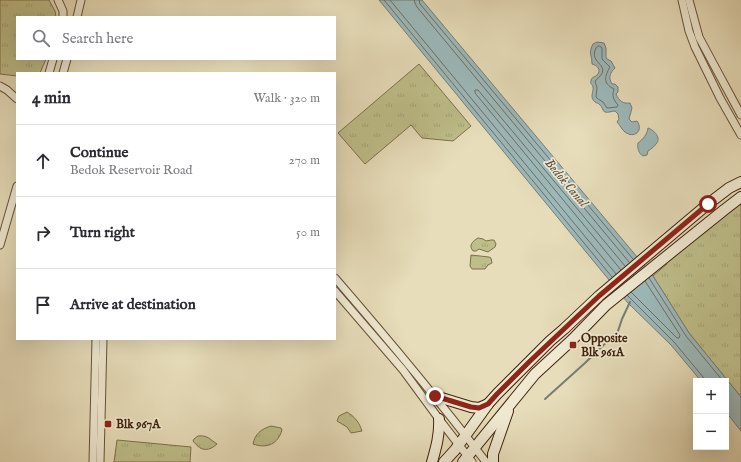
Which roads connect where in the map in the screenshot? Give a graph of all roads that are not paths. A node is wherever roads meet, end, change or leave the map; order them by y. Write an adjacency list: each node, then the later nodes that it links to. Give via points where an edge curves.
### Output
1 (58, 0): 5 (street)
2 (81, 0): 6 (street)
3 (682, 0): 14 (street, via 695,48)
4 (689, 0): 13 (street, via 699,37)
5 (64, 16)
6 (77, 16)
7 (53, 60): 9 (street)
8 (67, 60): 10 (street)
9 (49, 72)
10 (63, 72)
11 (0, 86): 12 (street)
12 (16, 99)
13 (741, 115)
14 (741, 135)
15 (741, 182): 24 (main road, via 708,204 599,296)
16 (16, 189): 18 (street)
17 (741, 197): 25 (main road, via 606,305 535,374)
18 (0, 245)
19 (336, 279): 23 (street)
20 (336, 292): 26 (street, via 403,370)
21 (96, 340): 31 (street)
22 (103, 340): 32 (street)
23 (435, 396): 24 (main road, via 471,407 479,408); 27 (street)
24 (488, 404): 27 (main road)
25 (510, 405): 29 (main road); 36 (main road)
26 (439, 420): 28 (street); 33 (main road, via 440,428)
27 (466, 435): 28 (main road); 29 (street)
28 (459, 444): 30 (street); 34 (main road)
29 (475, 448): 30 (main road); 35 (street)
30 (468, 460)
31 (93, 462)
32 (100, 462)
33 (432, 462)
34 (444, 462)
35 (486, 462)
36 (492, 462)

